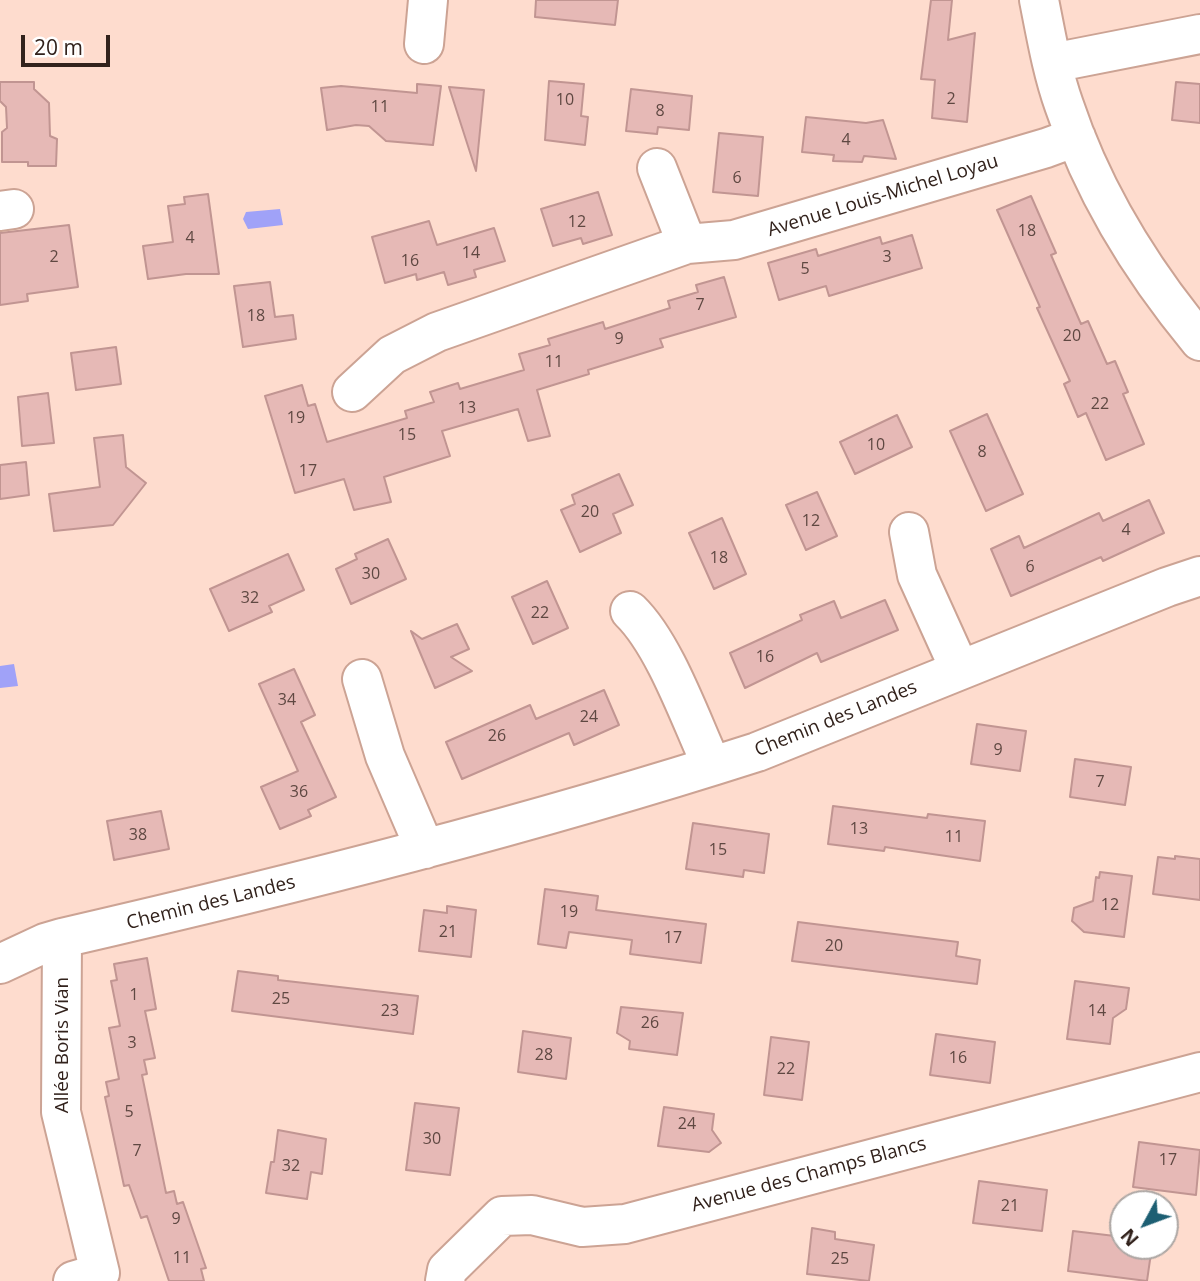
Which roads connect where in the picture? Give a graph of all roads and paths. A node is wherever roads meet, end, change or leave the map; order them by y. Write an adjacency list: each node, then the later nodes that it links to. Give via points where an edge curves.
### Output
1 (428, 0): 4 (street)
2 (1039, 0): 5 (street)
3 (1200, 34): 5 (street)
4 (424, 44)
5 (1052, 63): 6 (street)
6 (1076, 137): 8 (street, Avenue Louis-Michel Loyau, via 734,240); 9 (street, via 1130,246)
7 (657, 168): 8 (street)
8 (687, 244): 10 (street, Avenue Louis-Michel Loyau, via 437,332 391,355)
9 (1200, 341)
10 (352, 392)
11 (909, 532): 14 (street, via 917,575)
12 (1200, 576): 14 (street, Chemin des Landes)
13 (630, 611): 16 (street, via 659,651)
14 (960, 670): 16 (street, Chemin des Landes)
15 (362, 679): 17 (street, via 385,756)
16 (712, 766): 17 (street, Chemin des Landes)
17 (425, 849): 18 (street, Chemin des Landes)
18 (62, 938): 19 (street, Chemin des Landes); 21 (street, Allée Boris Vian, via 61,1112)
19 (0, 964)
20 (1200, 1072): 22 (street, Avenue des Champs Blancs, via 625,1224 582,1227 532,1215 502,1216 447,1270)
21 (92, 1278)
22 (445, 1281)

